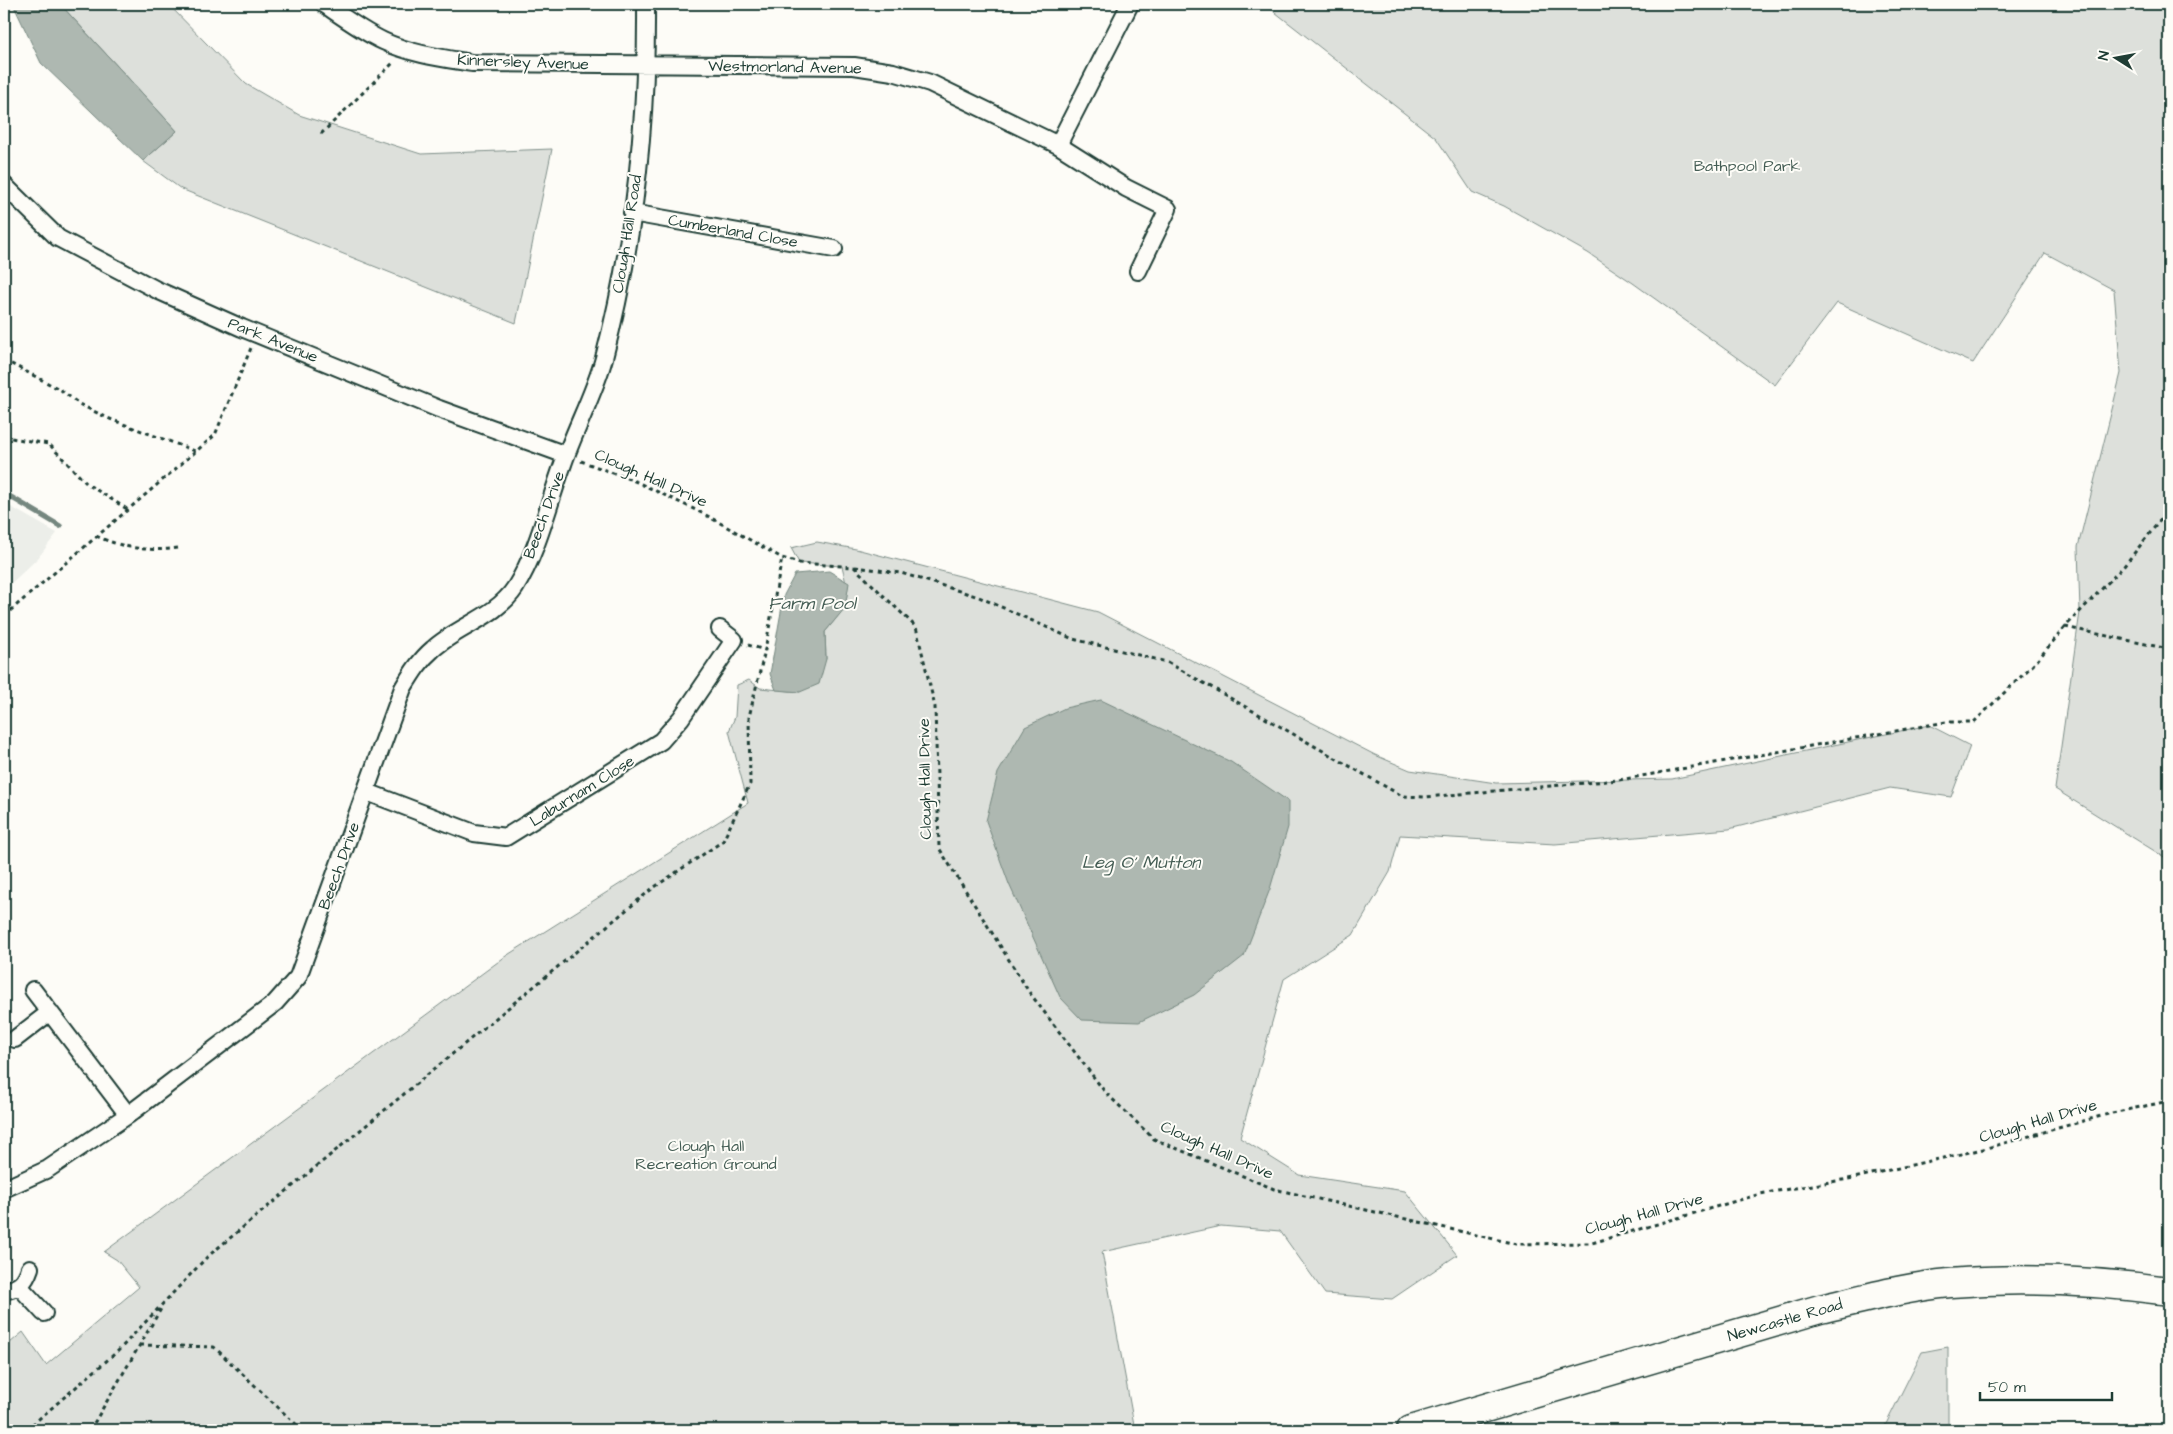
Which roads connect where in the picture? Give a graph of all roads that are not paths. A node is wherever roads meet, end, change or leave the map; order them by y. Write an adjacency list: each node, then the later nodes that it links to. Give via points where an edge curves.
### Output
1 (324, 4): 4 (street, Kinnersley Avenue, via 382,41 406,50 472,63)
2 (646, 4): 4 (street, Clough Hall Road)
3 (1130, 4): 5 (street)
4 (646, 65): 5 (street, Westmorland Avenue, via 854,66 892,72 930,83); 7 (street, Clough Hall Road, via 642,136)
5 (1058, 145): 9 (street, Westmorland Avenue, via 1126,188 1168,209)
6 (4, 185): 10 (street, Park Avenue, via 58,238 157,290 439,409)
7 (632, 213): 8 (street, Cumberland Close); 10 (street, Clough Hall Road, via 604,359)
8 (834, 249)
9 (1138, 270)
10 (566, 455): 12 (street, Beech Drive, via 529,560 514,589 500,605 434,648 416,666 403,688)
11 (720, 629): 12 (street, Laburnam Close, via 734,640 681,718 661,741 506,837 474,833)
12 (367, 792): 16 (street, Beech Drive, via 298,977 287,992)
13 (33, 990): 14 (street)
14 (50, 1012): 15 (street); 16 (street)
15 (16, 1039)
16 (128, 1114): 17 (street, Beech Drive, via 48,1169)
17 (4, 1189)
18 (30, 1268): 19 (street, via 26,1280)
19 (11, 1288): 21 (street)
20 (2169, 1291): 22 (highway, Newcastle Road, via 2022,1279 1949,1283 1881,1294 1820,1309)
21 (44, 1313)
22 (1411, 1430)

